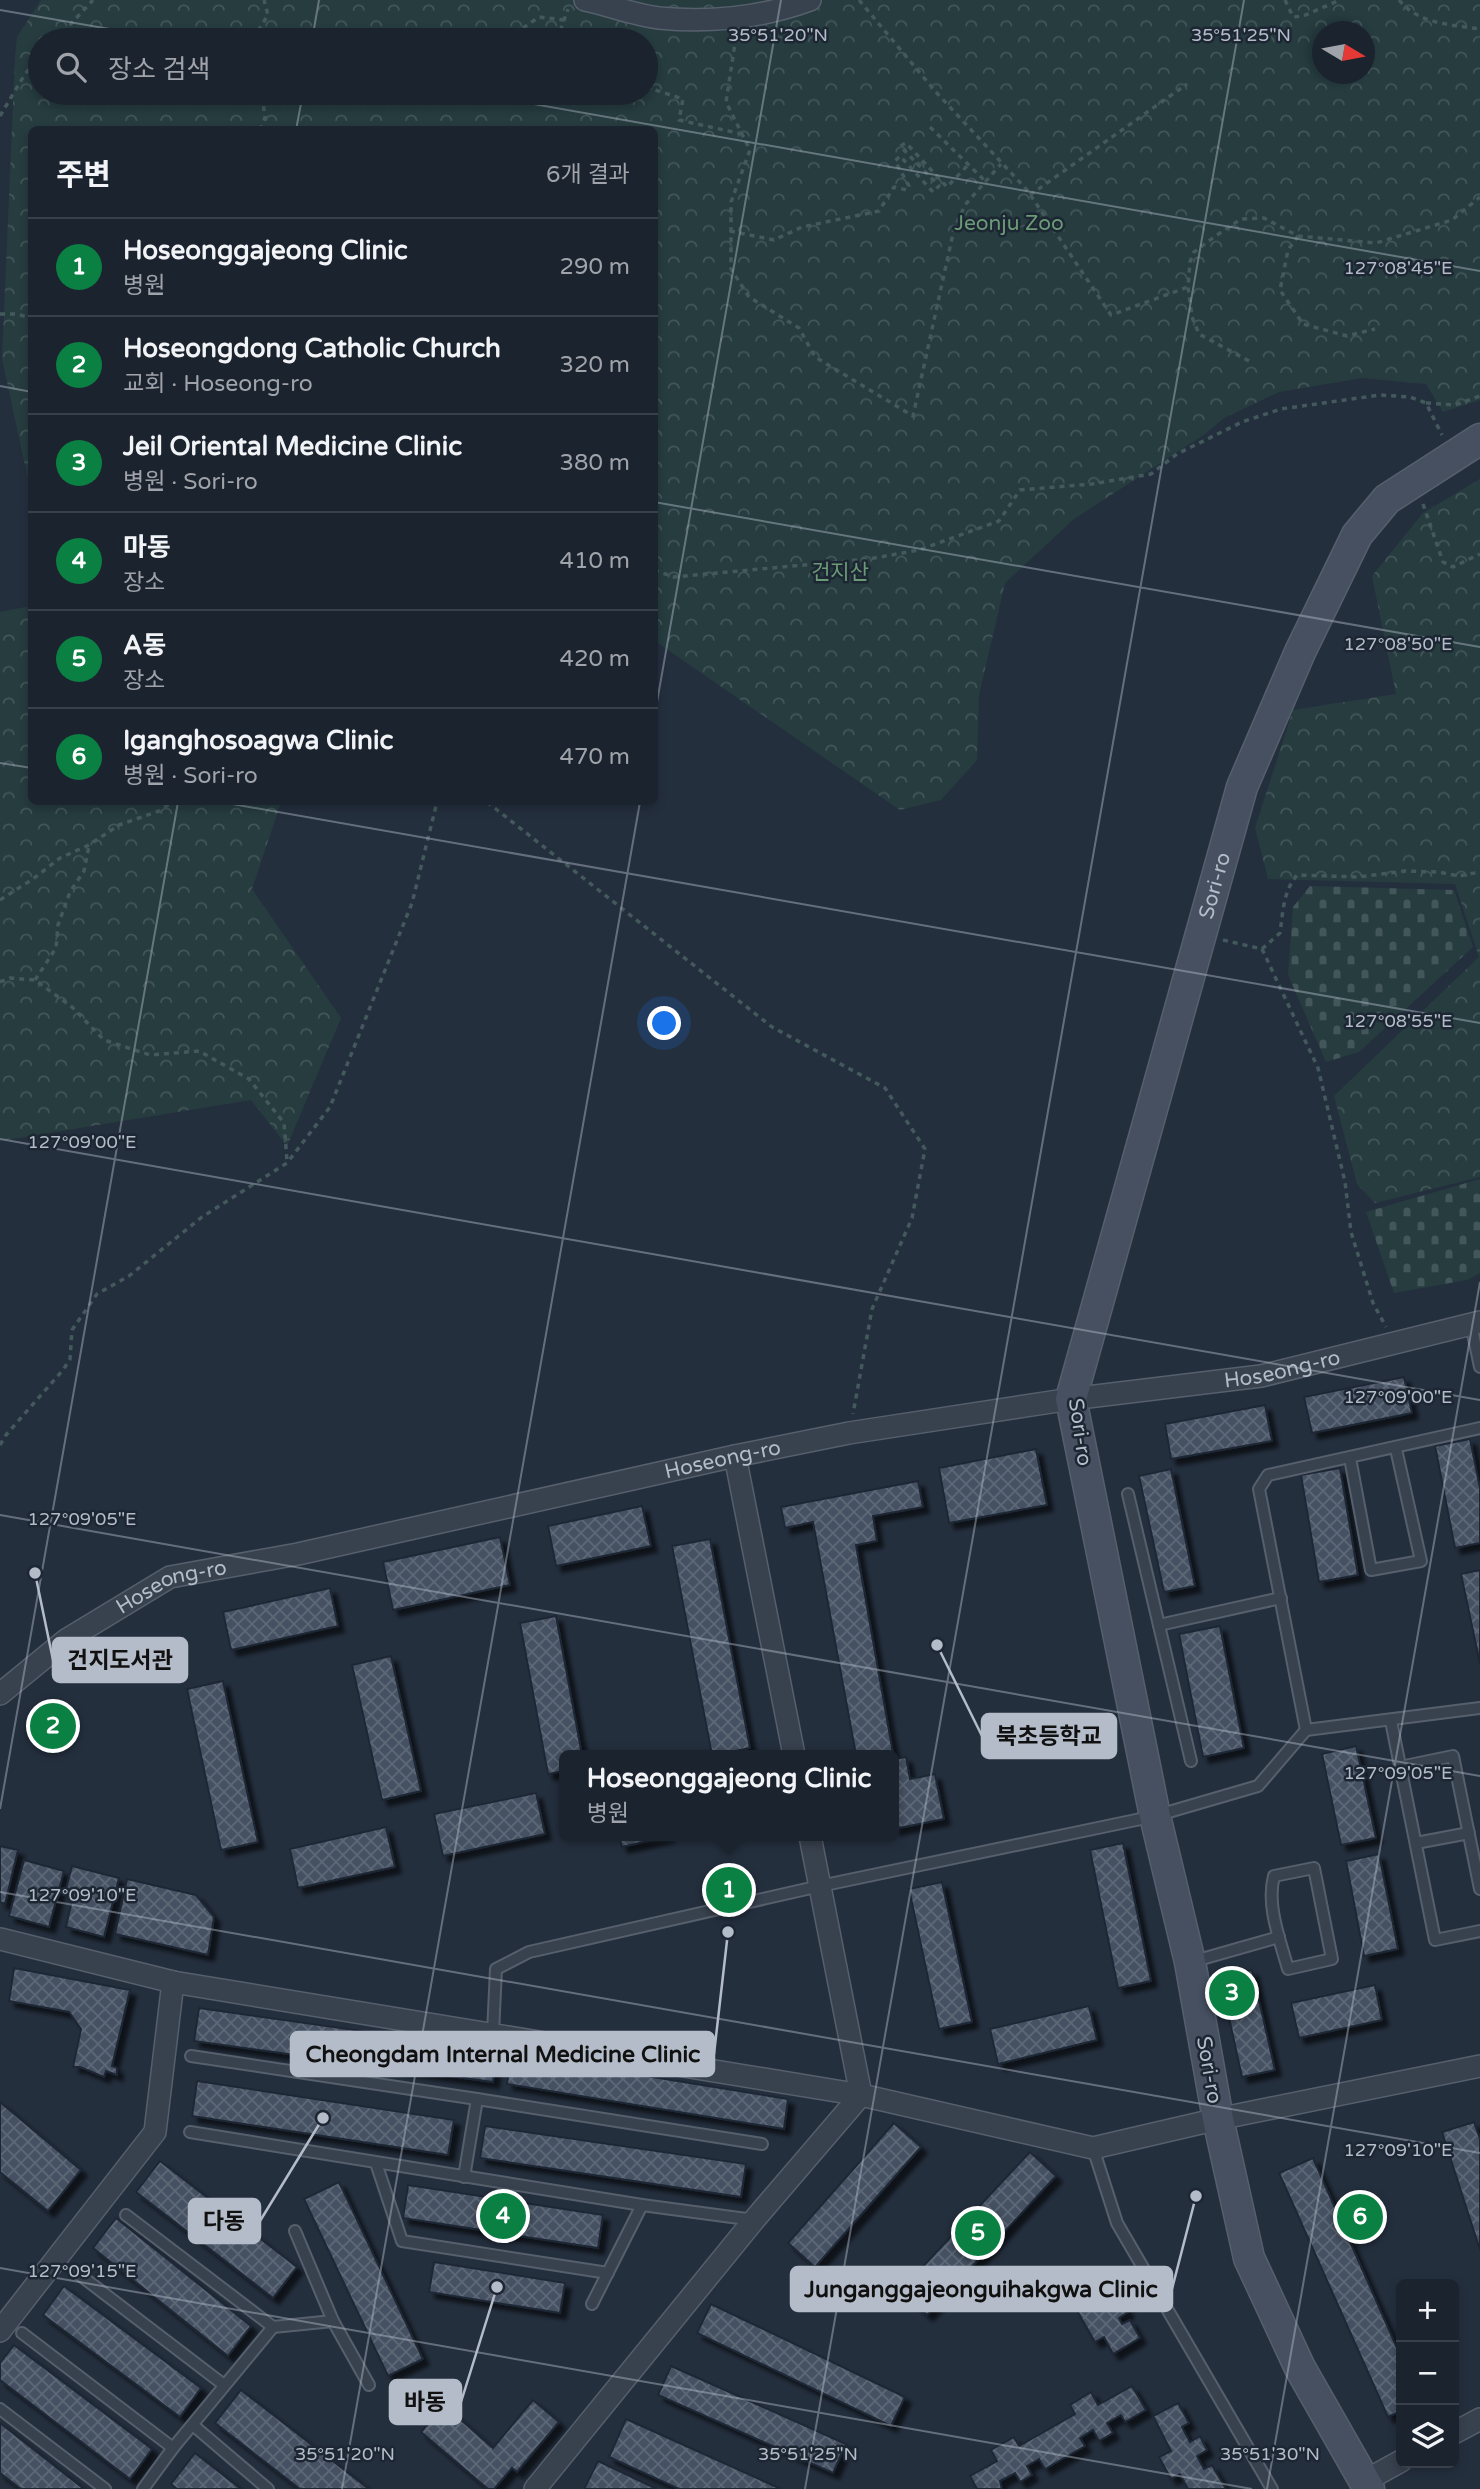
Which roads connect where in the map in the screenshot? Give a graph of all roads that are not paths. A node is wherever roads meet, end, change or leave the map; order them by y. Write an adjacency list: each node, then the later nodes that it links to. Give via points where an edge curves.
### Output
1 (585, 0): 2 (street, via 658,18 738,19)
2 (810, 0)
3 (1480, 439): 6 (street, Sori-ro, via 1387,499 1357,535 1242,787)
4 (1475, 1323): 5 (lane); 6 (street, Hoseong-ro, via 1261,1376)
5 (1480, 1367)
6 (1071, 1399): 9 (street, Hoseong-ro, via 849,1433); 21 (street, Sori-ro)
7 (1480, 1428): 8 (lane)
8 (1396, 1448): 10 (lane); 10 (lane, via 1421,1561 1371,1570)
9 (735, 1456): 14 (street, Hoseong-ro, via 298,1554 170,1577 66,1640); 18 (street)
10 (1350, 1458): 12 (lane, via 1268,1475 1259,1489)
11 (1128, 1494): 13 (lane)
12 (1282, 1598): 13 (lane); 17 (lane)
13 (1159, 1625): 19 (lane)
14 (0, 1694)
15 (1480, 1708): 16 (lane)
16 (1391, 1721): 17 (lane); 20 (lane)
17 (1306, 1730): 21 (lane, via 1258,1786)
18 (793, 1750)
19 (1191, 1761)
20 (1401, 1767): 22 (lane, via 1453,1756); 24 (lane)
21 (1155, 1816): 25 (lane); 30 (street, Sori-ro)
22 (1469, 1833): 24 (lane); 26 (lane)
23 (811, 1841): 25 (street)
24 (1416, 1843): 27 (lane, via 1435,1940)
25 (820, 1886): 32 (lane, via 529,1952 495,1969); 35 (street)
26 (1480, 1889)
27 (1480, 1931)
28 (1279, 1937): 28 (lane, via 1288,1969 1332,1959 1314,1868 1274,1876 1270,1890); 30 (lane)
29 (0, 1940): 31 (street)
30 (1190, 1962): 37 (street, Sori-ro)
31 (173, 1982): 32 (street); 52 (street, via 155,2132)
32 (493, 2033): 35 (street)
33 (191, 2056): 36 (lane)
34 (1480, 2066): 37 (street)
35 (861, 2095): 40 (street); 45 (street)
36 (477, 2099): 39 (lane); 42 (lane)
37 (1218, 2119): 40 (street); 62 (street, Sori-ro, via 1249,2258 1300,2368)
38 (190, 2132): 41 (lane)
39 (762, 2144)
40 (1093, 2148): 67 (lane, via 1117,2223)
41 (376, 2163): 42 (lane); 48 (lane, via 402,2241)
42 (464, 2177): 43 (lane)
43 (642, 2205): 45 (lane); 48 (lane)
44 (126, 2215): 51 (lane)
45 (754, 2220): 66 (street)
46 (295, 2231): 50 (lane)
47 (76, 2272): 54 (lane)
48 (608, 2273): 49 (lane)
49 (592, 2304)
50 (333, 2320): 51 (lane); 55 (lane)
51 (273, 2327): 54 (lane)
52 (0, 2332)
53 (22, 2333): 60 (lane)
54 (224, 2385): 58 (lane)
55 (369, 2385)
56 (0, 2409): 63 (lane)
57 (1480, 2420): 59 (street)
58 (194, 2426): 60 (lane); 65 (lane)
59 (1459, 2430)
60 (173, 2448): 64 (lane)
61 (1396, 2465): 62 (street)
62 (1367, 2485)
63 (105, 2489)
64 (143, 2489)
65 (268, 2489)
66 (536, 2489)
67 (1272, 2489)

